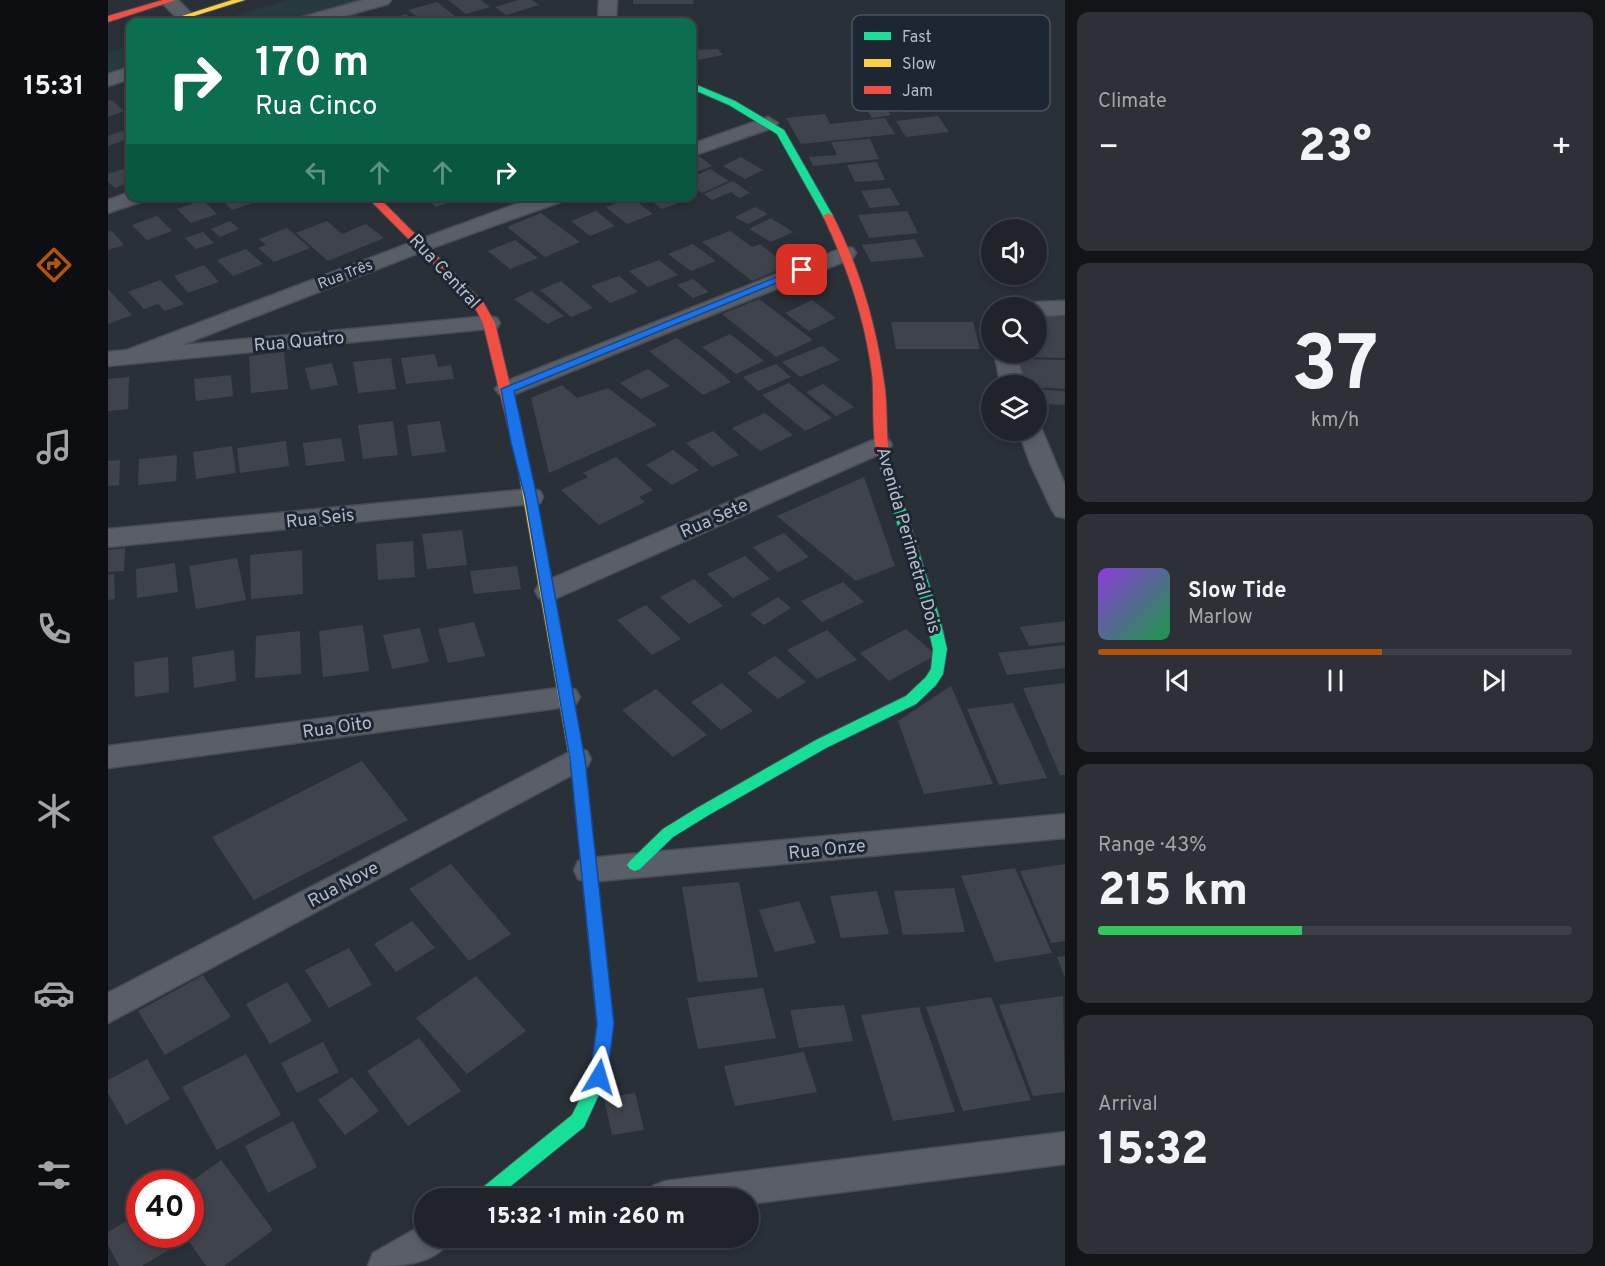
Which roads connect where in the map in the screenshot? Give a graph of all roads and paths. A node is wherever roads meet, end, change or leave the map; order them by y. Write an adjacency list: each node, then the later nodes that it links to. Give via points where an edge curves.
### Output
1 (171, 0): 5 (street); 9 (street)
2 (241, 0): 6 (street)
3 (382, 0): 7 (street)
4 (608, 0): 8 (street)
5 (186, 18)
6 (193, 18)
7 (319, 18)
8 (607, 18)
9 (108, 19)
10 (126, 74): 11 (street)
11 (108, 80)
12 (696, 88): 13 (street, Avenida Perimetral Dois)
13 (768, 123): 14 (street); 20 (street, Avenida Perimetral Dois, via 781,132 792,148)
14 (696, 149)
15 (126, 201): 18 (street)
16 (376, 201): 19 (street, Rua Central)
17 (545, 201): 19 (street, Rua Três)
18 (108, 207)
19 (422, 244): 23 (street, Rua Central, via 478,302); 24 (street, Rua Três)
20 (845, 253): 26 (street); 28 (street, Avenida Perimetral Dois, via 867,315 880,395)
21 (1065, 308): 22 (street)
22 (1047, 309)
23 (489, 323): 24 (street, Rua Quatro); 26 (street, Rua Central)
24 (133, 356): 25 (street, Rua Quatro)
25 (108, 359)
26 (507, 389): 29 (street, Rua Central)
27 (1034, 441): 30 (street)
28 (880, 445): 32 (street, Rua Sete); 37 (street, Avenida Perimetral Dois, via 938,639 938,670 932,681 911,700 821,744 677,828)
29 (531, 497): 31 (street, Rua Seis); 32 (street, Rua Central)
30 (1065, 510)
31 (108, 538)
32 (548, 591): 33 (street, Rua Central)
33 (566, 697): 34 (street, Rua Oito); 35 (street, Rua Central)
34 (108, 757)
35 (577, 759): 38 (street, Rua Central); 39 (street, Rua Nove)
36 (1065, 826): 37 (street, Rua Onze)
37 (635, 865): 38 (street, Rua Onze)
38 (589, 870): 41 (street, Rua Central, via 605,1024 599,1077 578,1121)
39 (108, 1009)
40 (1065, 1148): 42 (street)
41 (495, 1188)
42 (746, 1188)
43 (416, 1248): 44 (street)
44 (386, 1266)

